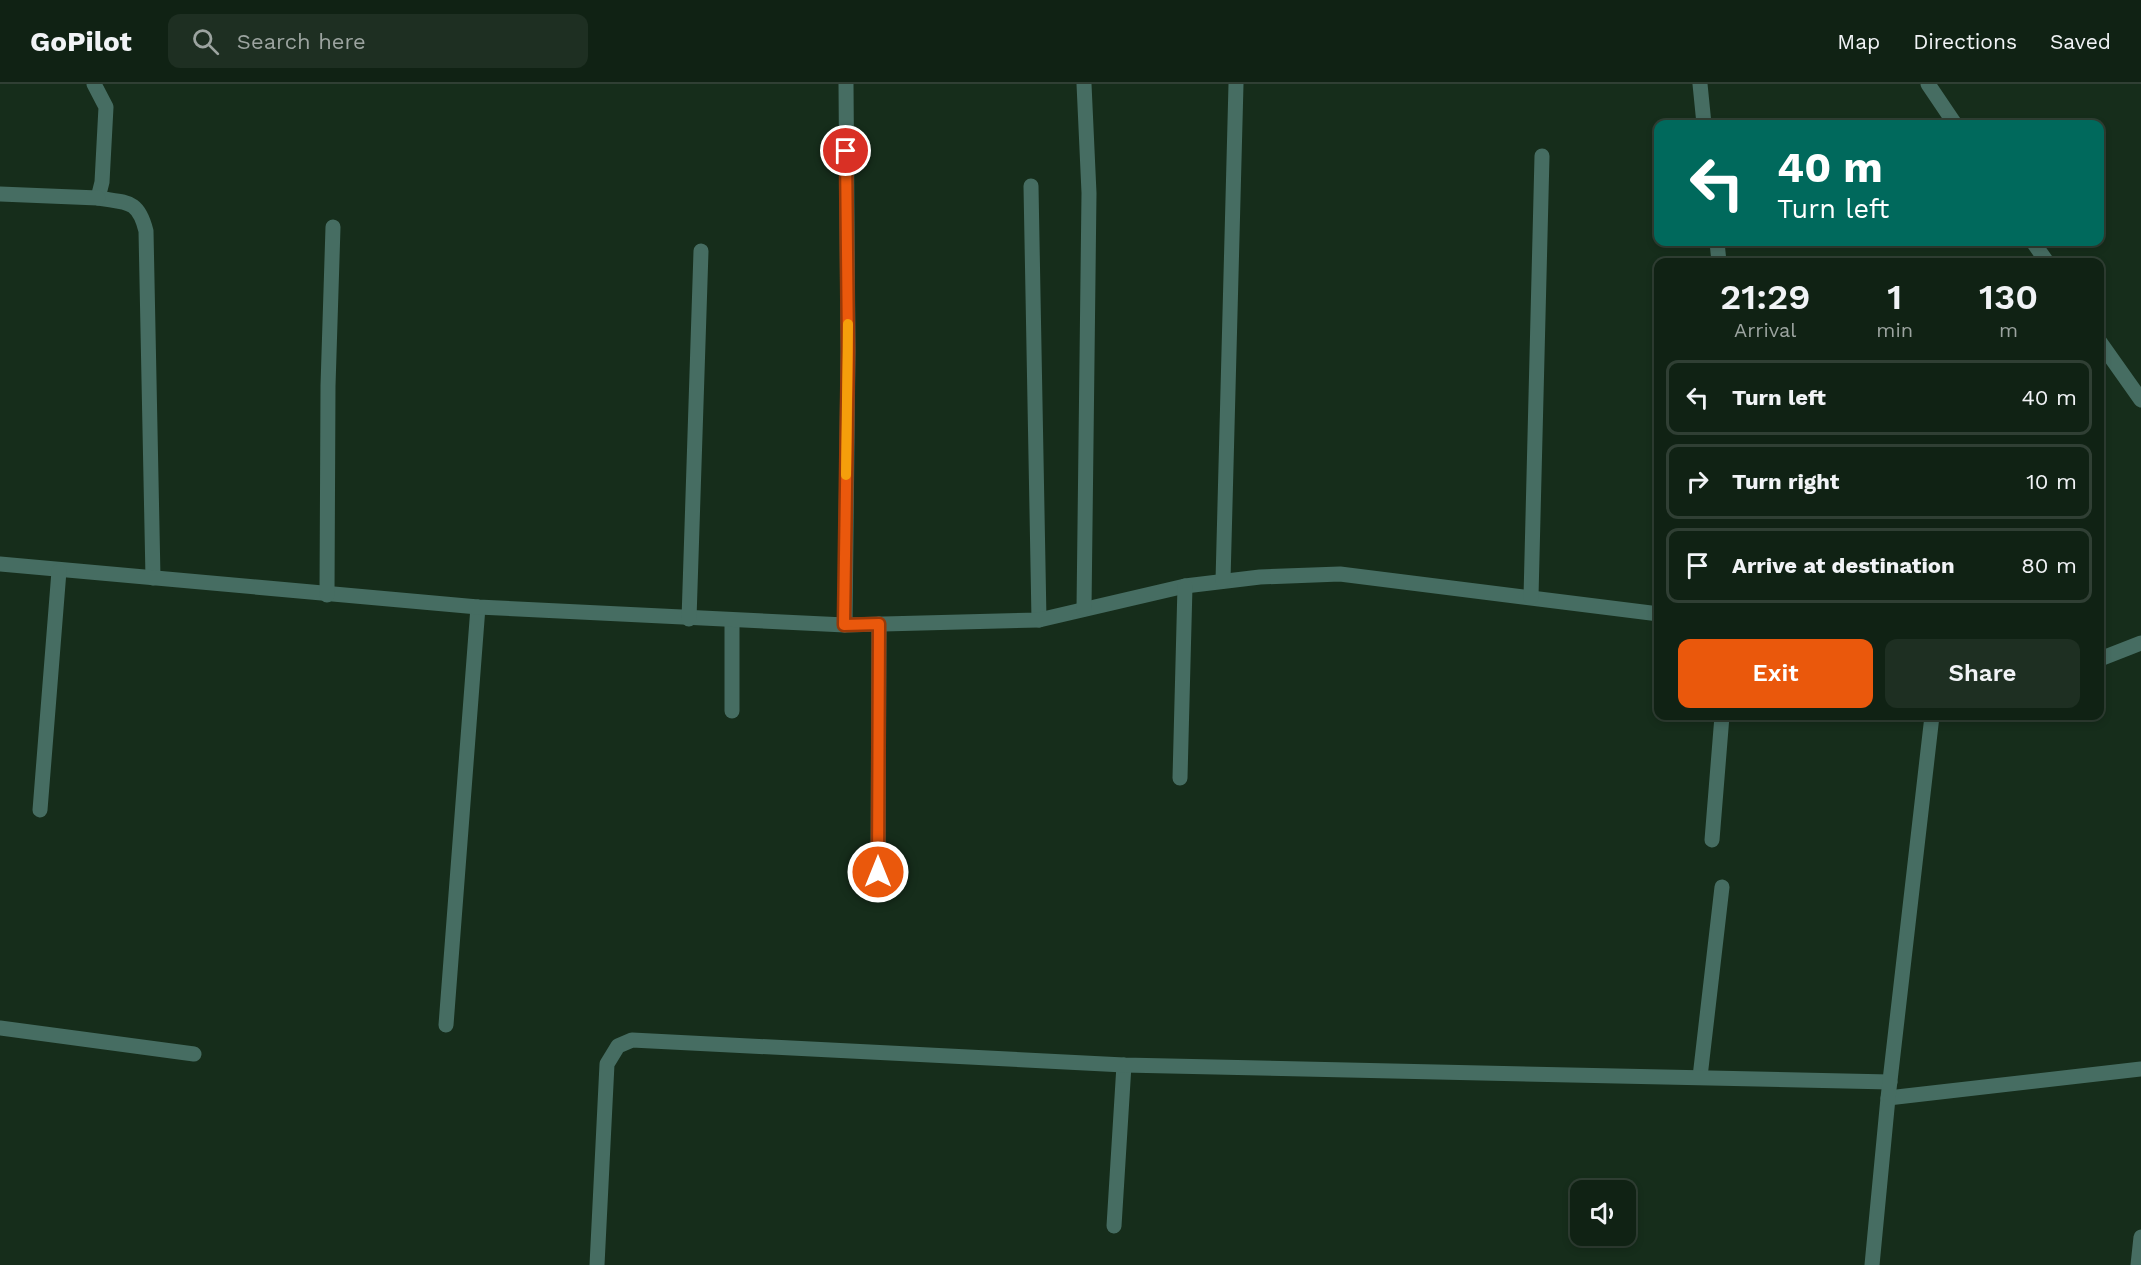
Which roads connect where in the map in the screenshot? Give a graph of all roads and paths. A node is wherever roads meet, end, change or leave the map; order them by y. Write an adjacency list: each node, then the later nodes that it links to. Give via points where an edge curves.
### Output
1 (94, 84): 12 (street, via 106,107)
2 (846, 84): 31 (street)
3 (1084, 84): 25 (street, via 1089,193)
4 (1236, 84): 20 (street)
5 (1700, 84): 7 (street)
6 (1928, 84): 8 (street)
7 (1704, 120)
8 (1952, 120)
9 (1542, 156): 23 (street)
10 (1031, 186): 28 (street)
11 (0, 194): 12 (street)
12 (98, 198): 19 (street, via 133,203 142,214 147,231)
13 (333, 227): 22 (street)
14 (701, 251): 27 (street)
15 (2104, 348): 16 (street)
16 (2141, 400)
17 (0, 564): 18 (street)
18 (59, 571): 19 (street); 38 (street)
19 (153, 578): 22 (street)
20 (1223, 581): 21 (street); 23 (street, via 1340,574)
21 (1185, 586): 25 (street); 37 (street)
22 (327, 595): 24 (street)
23 (1531, 597): 26 (street)
24 (478, 607): 27 (street); 42 (street)
25 (1084, 609): 28 (street)
26 (1654, 613)
27 (689, 619): 29 (street)
28 (1040, 620): 30 (street)
29 (732, 621): 31 (street); 34 (street)
30 (879, 624): 31 (street); 40 (street)
31 (844, 625)
32 (2141, 643): 33 (street)
33 (2104, 657)
34 (732, 711)
35 (1722, 720): 39 (street)
36 (1932, 720): 48 (street)
37 (1180, 778)
38 (40, 810)
39 (1712, 840)
40 (878, 872)
41 (1722, 887): 47 (street)
42 (446, 1025)
43 (0, 1028): 44 (street)
44 (194, 1054)
45 (1124, 1065): 47 (street); 50 (street); 52 (street, via 632,1040 618,1046 606,1064)
46 (2141, 1069): 49 (street)
47 (1700, 1077): 48 (street)
48 (1890, 1082): 49 (street)
49 (1888, 1098): 53 (street)
50 (1114, 1226)
51 (2141, 1237): 54 (street)
52 (597, 1265)
53 (1872, 1265)
54 (2138, 1265)

